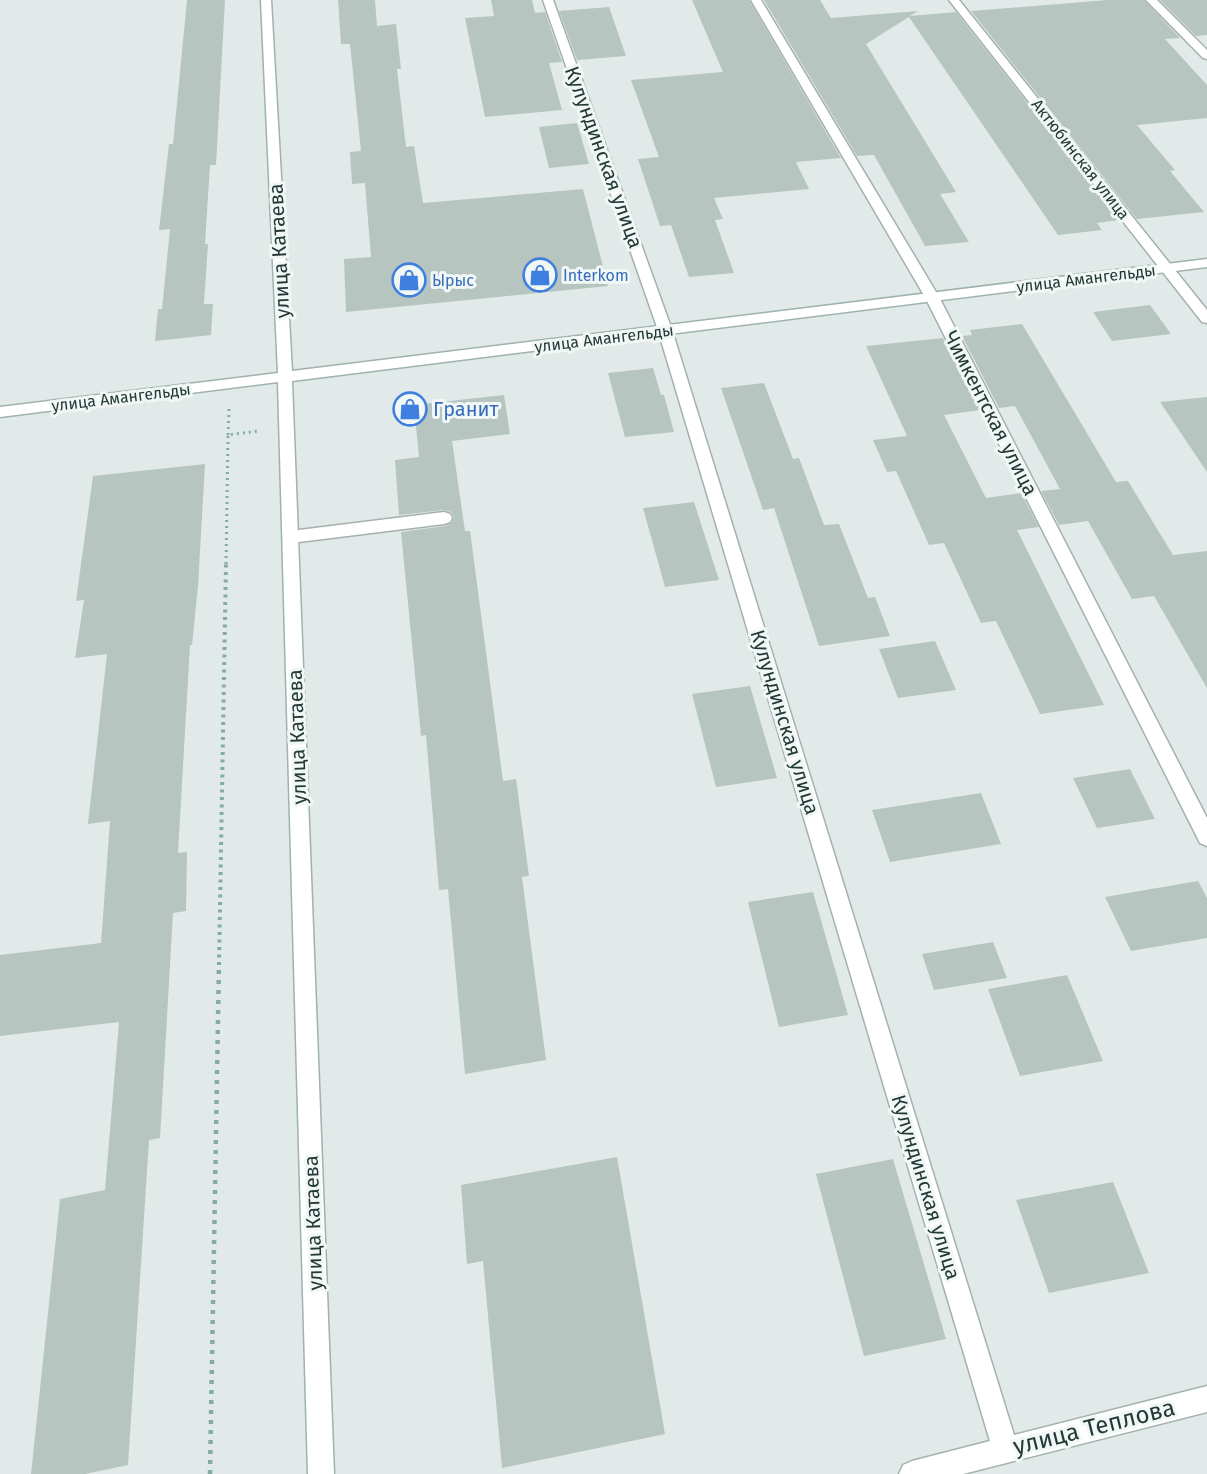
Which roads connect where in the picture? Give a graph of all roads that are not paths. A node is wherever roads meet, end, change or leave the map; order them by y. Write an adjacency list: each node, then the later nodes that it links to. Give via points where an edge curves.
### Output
1 (266, 0): 12 (street, улица Катаева)
2 (548, 0): 11 (street, Кулундинская улица)
3 (756, 0): 9 (street, Чимкентская улица)
4 (954, 0): 8 (street, Актюбинская улица)
5 (1151, 0): 6 (street)
6 (1207, 56)
7 (1207, 263): 8 (street, улица Амангельды)
8 (1167, 268): 9 (street, улица Амангельды); 10 (street, Актюбинская улица)
9 (932, 297): 11 (street, улица Амангельды); 16 (street, Чимкентская улица)
10 (1207, 319)
11 (665, 330): 12 (street, улица Амангельды); 18 (street, Кулундинская улица)
12 (285, 377): 13 (street, улица Амангельды); 15 (street, улица Катаева)
13 (0, 412)
14 (444, 518): 15 (street)
15 (291, 537): 19 (street, улица Катаева)
16 (1207, 837)
17 (1207, 1399): 18 (street, улица Теплова)
18 (1006, 1450): 20 (street, улица Теплова)
19 (321, 1474)
20 (912, 1474)

